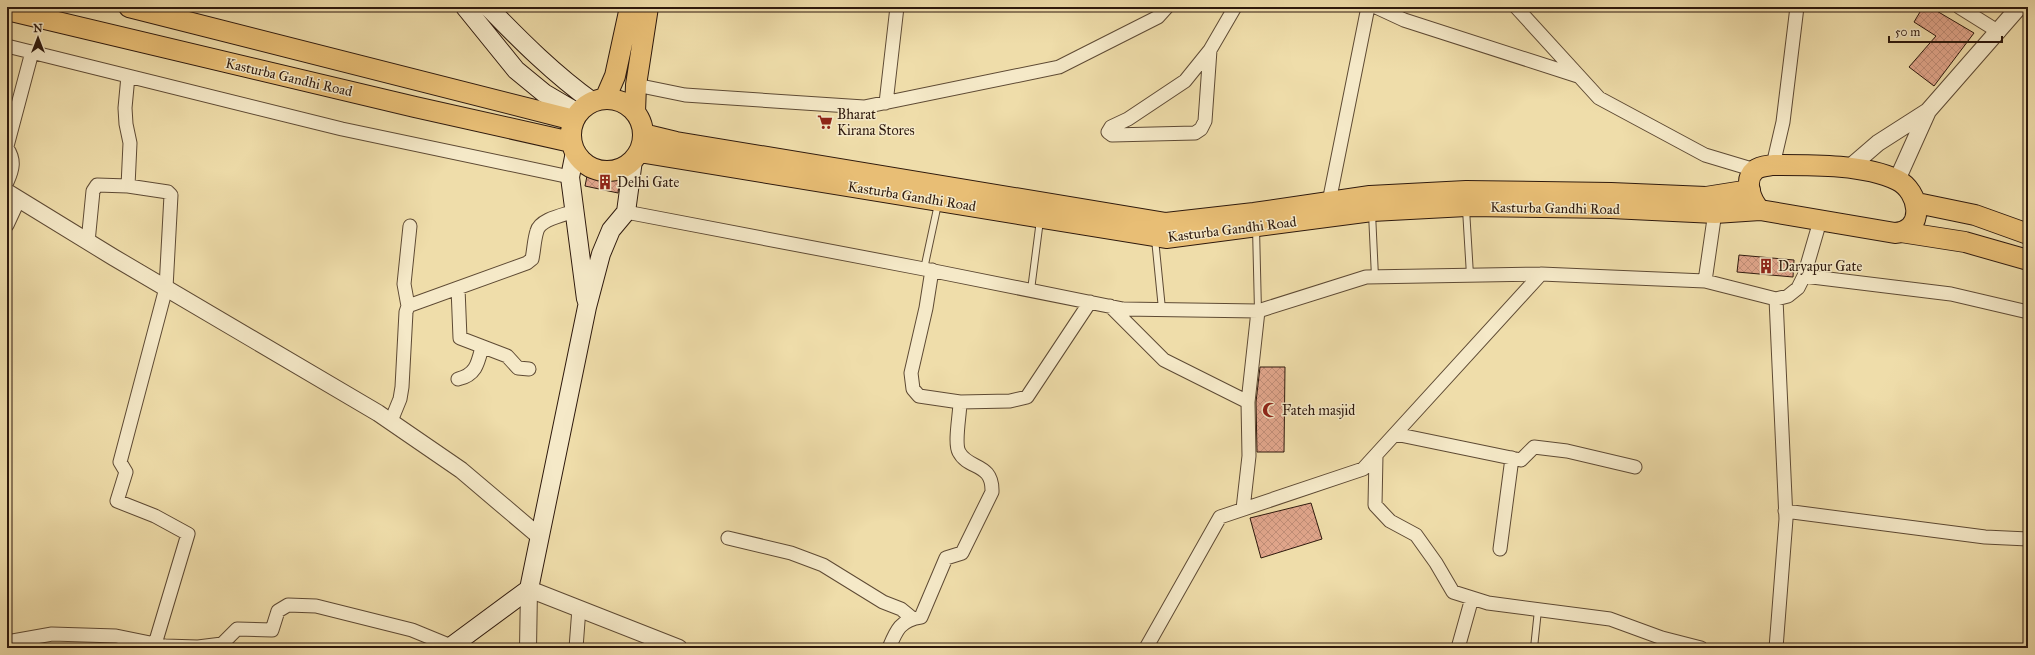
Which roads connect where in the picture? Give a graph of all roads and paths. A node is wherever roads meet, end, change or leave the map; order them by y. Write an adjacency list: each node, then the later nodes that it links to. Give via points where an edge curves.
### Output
1 (129, 7): 24 (main road, Kasturba Gandhi Road)
2 (465, 7): 24 (main road, via 516,70 544,93)
3 (488, 7): 24 (main road, via 539,59 573,88)
4 (630, 7): 24 (main road, via 615,76)
5 (648, 7): 22 (main road)
6 (897, 7): 23 (street)
7 (1167, 7): 23 (street, via 1158,17 1059,67)
8 (1234, 7): 18 (street)
9 (1368, 7): 39 (street)
10 (1376, 7): 21 (street, via 1404,20)
11 (1516, 7): 21 (street)
12 (1796, 7): 30 (street, via 1783,122)
13 (1959, 7): 16 (street)
14 (2019, 7): 16 (street)
15 (7, 10): 28 (main road, Kasturba Gandhi Road)
16 (1999, 32): 25 (street)
17 (7, 46): 19 (street)
18 (1210, 50): 18 (street, via 1185,81 1128,119 1111,127 1108,132 1112,135 1195,133 1201,129 1205,121)
19 (32, 52): 20 (street); 27 (street)
20 (128, 76): 32 (street, via 342,129); 35 (street, via 125,108 130,142)
21 (1580, 77): 30 (street, via 1599,98 1705,154)
22 (636, 85): 23 (street, via 685,95 864,107); 26 (main road)
23 (886, 103)
24 (587, 108): 26 (main road, via 616,100); 28 (main road, via 571,134)
25 (1928, 111): 31 (street, via 1878,143); 33 (street)
26 (635, 112): 29 (main road, via 641,122)
27 (7, 147): 34 (street, via 13,164)
28 (573, 147): 29 (main road, via 582,161 602,170 624,167); 32 (main road)
29 (638, 149): 38 (main road, Kasturba Gandhi Road); 39 (main road, Kasturba Gandhi Road, via 676,142 1166,223); 46 (main road)
30 (1764, 167): 31 (main road); 36 (main road, via 1750,182)
31 (1848, 168): 33 (main road)
32 (570, 177): 44 (main road)
33 (1897, 180): 40 (main road, via 1909,188)
34 (7, 182)
35 (128, 186): 55 (street, via 101,184 94,188); 63 (street, via 168,192 171,195)
36 (1750, 190): 41 (main road, Kasturba Gandhi Road); 43 (main road, via 1751,198)
37 (13, 196): 49 (street); 55 (street)
38 (938, 200): 47 (main road, Kasturba Gandhi Road); 57 (lane)
39 (1330, 202): 41 (main road, Kasturba Gandhi Road, via 1370,196 1466,191 1706,197)
40 (1917, 203): 52 (main road, via 1914,221); 53 (main road, via 1975,215)
41 (1716, 204): 42 (main road, Kasturba Gandhi Road, via 1611,208); 43 (main road, Kasturba Gandhi Road); 62 (street)
42 (1466, 206): 45 (main road, Kasturba Gandhi Road); 59 (lane)
43 (1760, 210): 48 (main road, Kasturba Gandhi Road)
44 (574, 211): 64 (street, via 540,225 532,259 527,263); 70 (main road)
45 (1372, 211): 51 (main road, Kasturba Gandhi Road); 61 (lane)
46 (626, 212): 57 (street); 70 (main road, via 612,230 601,254)
47 (1040, 217): 54 (main road, Kasturba Gandhi Road); 65 (lane)
48 (1820, 221): 52 (main road, Kasturba Gandhi Road); 60 (street)
49 (7, 225)
50 (410, 226): 68 (street, via 404,284)
51 (1256, 228): 54 (main road, Kasturba Gandhi Road, via 1166,238); 72 (lane)
52 (1901, 232): 56 (main road, via 1965,242)
53 (2028, 234)
54 (1154, 236): 71 (lane)
55 (88, 242): 63 (street)
56 (2028, 260)
57 (928, 269): 65 (street); 77 (street, via 926,308 911,373 913,389 919,396)
58 (1541, 274): 59 (street); 62 (street); 80 (street)
59 (1470, 275): 61 (street)
60 (1804, 276): 66 (street, via 1798,288 1788,296); 73 (street, via 1951,294)
61 (1375, 277): 72 (street, via 1366,277)
62 (1706, 281): 66 (street)
63 (166, 288): 79 (street); 96 (street, via 120,462 126,472 117,501 155,516 188,534)
64 (458, 288): 68 (street); 74 (street, via 460,338)
65 (1031, 290): 67 (street)
66 (1776, 299): 85 (street)
67 (1090, 302): 69 (street); 77 (street, via 1027,398 1010,402)
68 (408, 306): 79 (street, via 402,387 400,400)
69 (1110, 306): 71 (street, via 1123,309); 78 (street, via 1164,360)
70 (587, 307): 86 (main road)
71 (1162, 309): 72 (street)
72 (1258, 311): 78 (street)
73 (2028, 312)
74 (482, 347): 75 (street, via 507,356 518,368); 76 (street, via 475,369 470,375)
75 (529, 369)
76 (458, 379)
77 (960, 402): 94 (street, via 957,445 959,453 986,472 992,483 992,492 962,552 946,558 921,617)
78 (1248, 402): 84 (street, via 1249,456)
79 (391, 421): 86 (street, via 461,470)
80 (1395, 434): 81 (street); 82 (street)
81 (1376, 455): 84 (street, via 1363,469); 91 (street, via 1375,505 1390,521 1416,535 1453,592)
82 (1512, 458): 83 (street, via 1521,460 1534,447 1567,451); 89 (street)
83 (1635, 467)
84 (1243, 509): 102 (street, via 1220,517)
85 (1785, 511): 88 (street); 106 (street)
86 (540, 537): 90 (main road)
87 (728, 538): 94 (street, via 791,553 823,565 883,602 902,609)
88 (2028, 539)
89 (1500, 549)
90 (529, 589): 92 (street); 97 (main road); 98 (street)
91 (1472, 598): 93 (street, via 1488,603); 103 (street)
92 (579, 608): 99 (street); 100 (street)
93 (1538, 610): 104 (lane); 105 (street, via 1610,619 1662,638)
94 (912, 618): 101 (street, via 898,627)
95 (7, 642): 96 (street, via 52,634 116,636)
96 (155, 644): 97 (street, via 198,647 222,644 237,629 272,630 278,611 288,605 316,606 397,626)
97 (450, 647)
98 (528, 648)
99 (576, 648)
100 (679, 648)
101 (889, 648)
102 (1146, 648)
103 (1458, 648)
104 (1534, 648)
105 (1701, 648)
106 (1776, 648)

